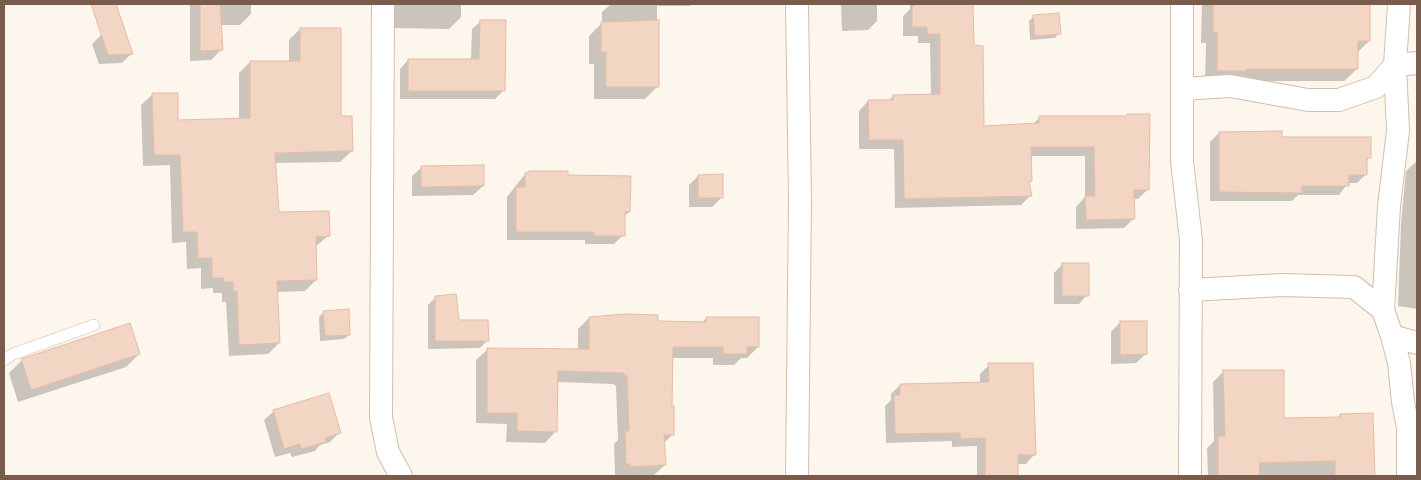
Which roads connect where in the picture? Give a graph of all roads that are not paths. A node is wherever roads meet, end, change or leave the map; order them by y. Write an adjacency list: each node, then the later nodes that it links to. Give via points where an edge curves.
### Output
1 (383, 4): 14 (street, via 381,418 388,452)
2 (797, 4): 15 (street, via 800,200)
3 (1182, 4): 7 (street)
4 (1399, 4): 6 (street)
5 (1417, 63): 6 (street)
6 (1395, 65): 7 (street, via 1376,87 1339,100 1308,100 1230,86); 9 (street, via 1398,131 1389,206)
7 (1182, 89): 8 (street, via 1182,161 1191,240)
8 (1190, 290): 9 (street, via 1354,287); 16 (street)
9 (1383, 310): 11 (street)
10 (94, 325): 13 (lane, via 12,354)
11 (1392, 336): 12 (street); 17 (street, via 1408,428)
12 (1417, 344)
13 (4, 360)
14 (401, 476)
15 (797, 476)
16 (1190, 476)
17 (1408, 476)

